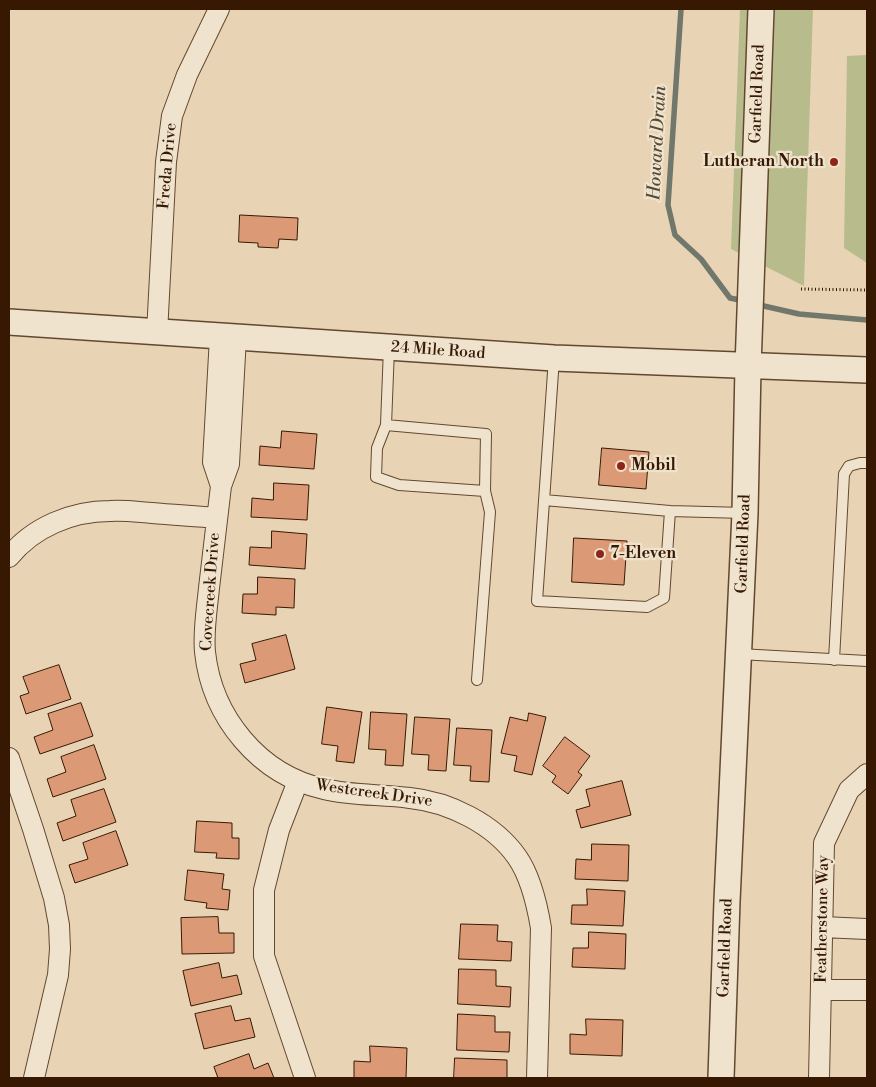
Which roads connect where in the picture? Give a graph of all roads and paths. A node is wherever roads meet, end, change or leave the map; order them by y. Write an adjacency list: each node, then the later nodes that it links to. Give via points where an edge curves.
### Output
1 (219, 9): 6 (street, Freda Drive, via 187,75 172,116 166,162)
2 (761, 9): 10 (street, Garfield Road)
3 (801, 289): 4 (path)
4 (867, 290)
5 (9, 322): 6 (street, 24 Mile Road)
6 (157, 332): 7 (street, 24 Mile Road)
7 (228, 337): 8 (street, 24 Mile Road); 18 (street, Covecreek Drive, via 223,421 229,464 221,486)
8 (390, 348): 9 (street, 24 Mile Road); 12 (lane)
9 (554, 358): 10 (street, 24 Mile Road); 15 (lane)
10 (748, 366): 11 (street, 24 Mile Road); 17 (street, Garfield Road)
11 (867, 370)
12 (386, 425): 14 (lane, via 486,434); 14 (lane, via 378,448 376,477 399,486)
13 (867, 464): 21 (lane, via 849,466 844,474)
14 (485, 492): 23 (lane, via 490,512)
15 (544, 500): 16 (lane); 16 (lane, via 537,600 647,607 664,598)
16 (670, 511): 17 (lane)
17 (745, 514): 20 (street, Garfield Road)
18 (217, 518): 19 (street, via 111,510 79,514 38,531); 26 (street, Covecreek Drive, via 205,632 205,653 213,689 224,713 245,742 268,764)
19 (11, 549)
20 (740, 654): 21 (lane); 34 (street, Garfield Road)
21 (834, 660): 22 (lane)
22 (867, 661)
23 (477, 680)
24 (9, 758): 31 (street, via 54,898 59,925 58,975)
25 (867, 774): 27 (street, Featherstone Way, via 849,790 824,843)
26 (298, 781): 32 (street, Westcreek Drive, via 279,830 264,890 264,956); 33 (street, Westcreek Drive, via 323,789 436,803 487,826 517,857 530,884 541,928)
27 (822, 928): 28 (street); 29 (street, Featherstone Way)
28 (867, 929)
29 (822, 990): 30 (street); 35 (street, Featherstone Way)
30 (867, 990)
31 (34, 1078)
32 (306, 1078)
33 (537, 1078)
34 (721, 1078)
35 (819, 1078)

